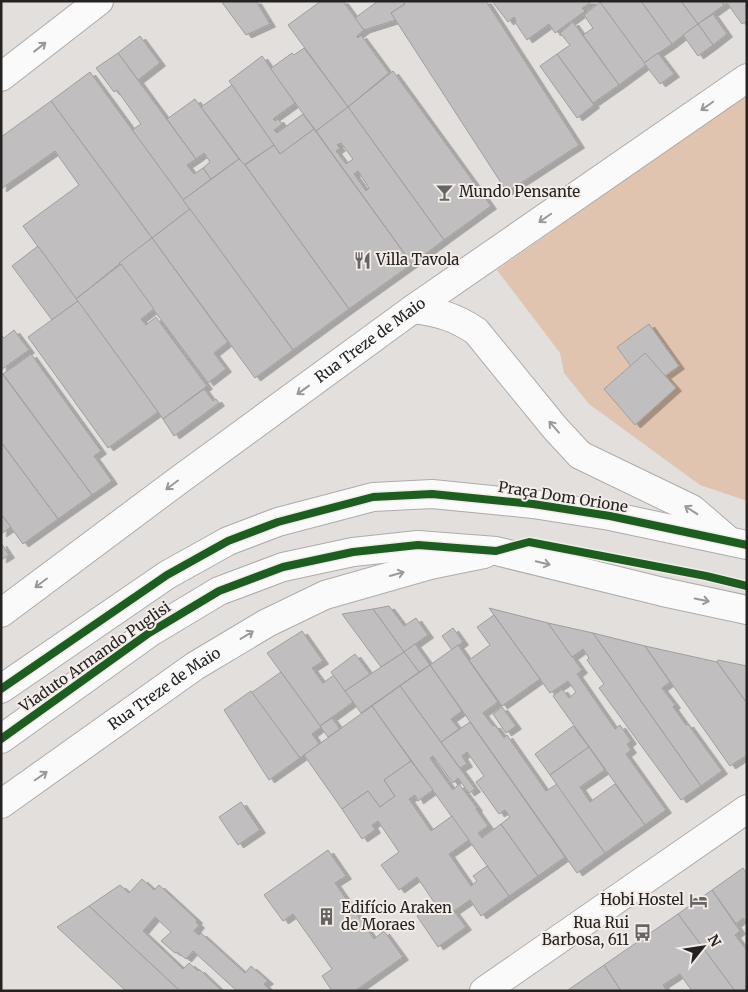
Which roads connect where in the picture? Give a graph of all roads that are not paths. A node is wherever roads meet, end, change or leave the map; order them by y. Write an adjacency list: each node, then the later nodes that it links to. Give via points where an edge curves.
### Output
1 (99, 1): 2 (main road, one-way to 1)
2 (1, 76)
3 (747, 78): 4 (main road, Rua Treze de Maio, one-way to 4)
4 (413, 309): 6 (main road, one-way to 4, via 692,509 580,455 476,332 441,313); 9 (main road, Rua Treze de Maio, one-way to 9)
5 (373, 497): 6 (main road, Praça Dom Orione, via 432,494 533,504 610,516); 10 (main road, Viaduto Armando Puglisi, via 278,522 228,541 167,575)
6 (738, 543)
7 (496, 551): 8 (main road, Rua Treze de Maio, one-way to 8); 11 (main road, Viaduto Armando Puglisi, via 418,545 353,552 283,567 219,591 149,633); 12 (main road, Rua Treze de Maio, one-way to 7, via 194,666 267,623 325,595 430,565)
8 (747, 610)
9 (1, 613)
10 (1, 689)
11 (1, 739)
12 (1, 804)
13 (747, 809): 14 (main road)
14 (484, 991)

